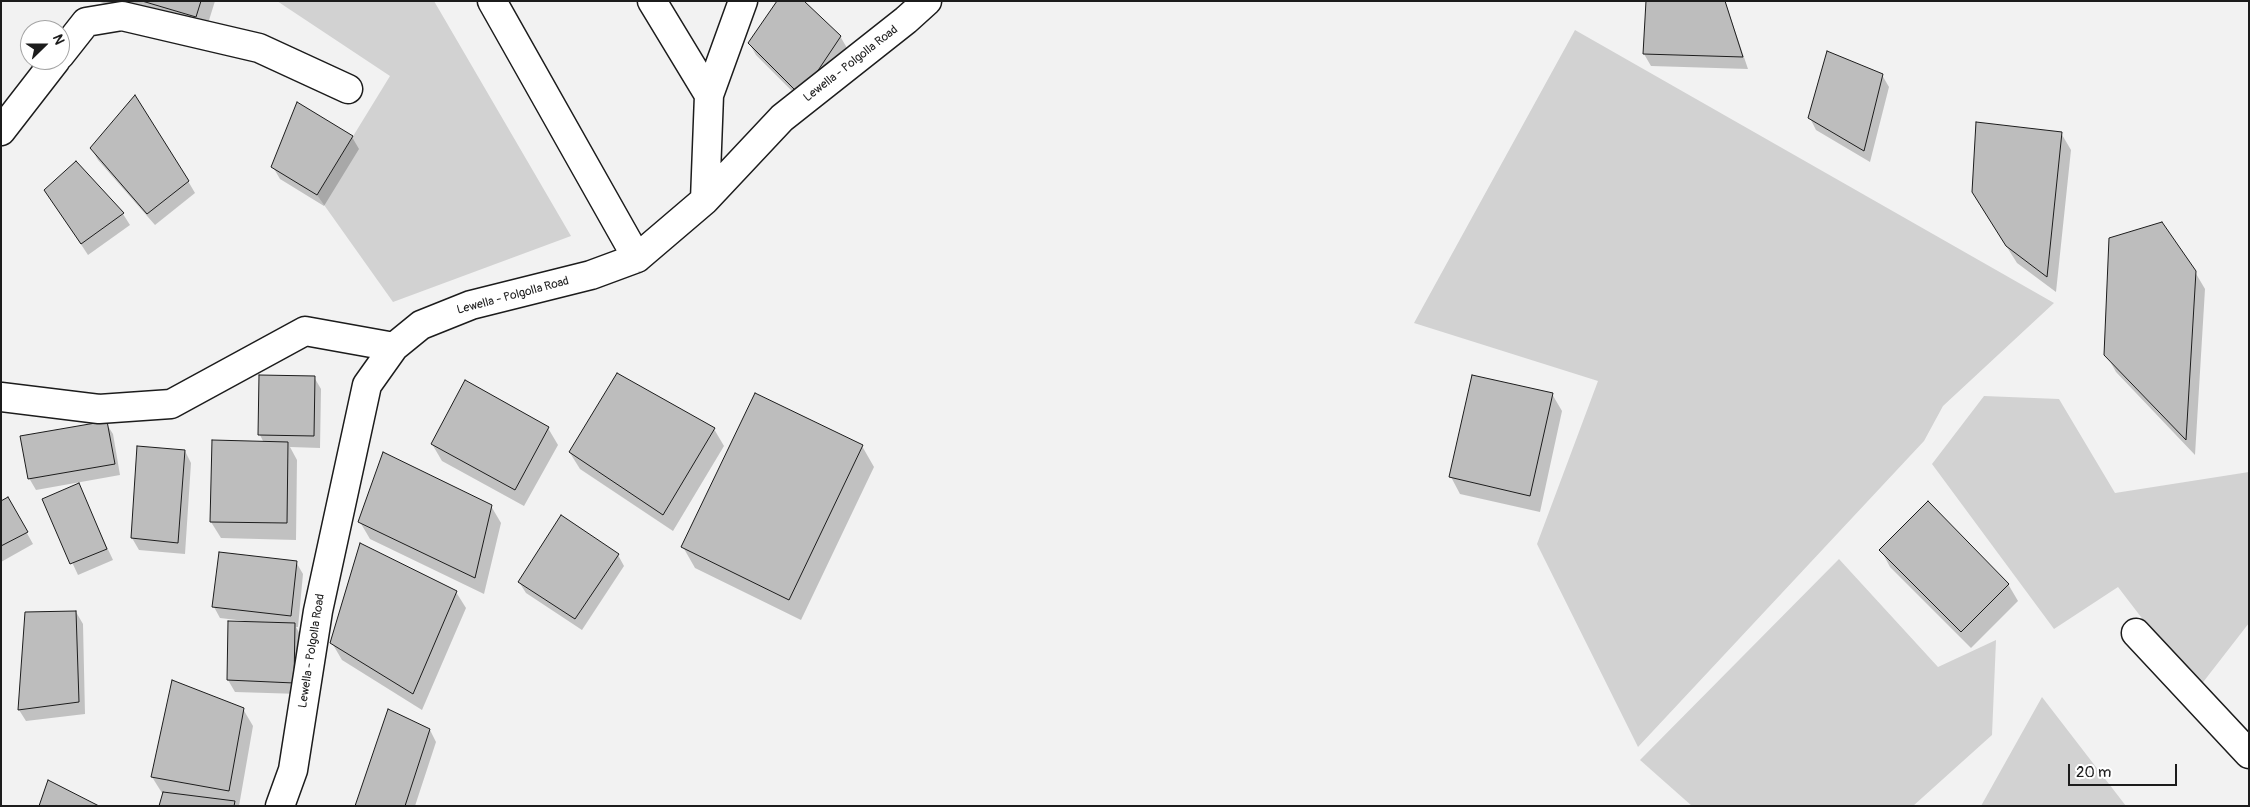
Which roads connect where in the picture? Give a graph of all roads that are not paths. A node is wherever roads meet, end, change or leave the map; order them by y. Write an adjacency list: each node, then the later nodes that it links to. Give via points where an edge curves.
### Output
1 (492, 1): 11 (street)
2 (652, 1): 8 (street)
3 (743, 1): 8 (street)
4 (927, 1): 10 (street, Lewella - Polgolla Road, via 782,118)
5 (70, 43): 7 (street, via 86,22 122,16 259,48)
6 (48, 70): 9 (street)
7 (348, 89)
8 (709, 95): 10 (street)
9 (1, 131)
10 (705, 200): 11 (street, Lewella - Polgolla Road)
11 (637, 258): 12 (street, Lewella - Polgolla Road, via 591,275 471,305 421,325)
12 (394, 347): 13 (street, via 305,331 171,404 99,409); 16 (street, Lewella - Polgolla Road, via 367,385 318,611 293,770)
13 (1, 397)
14 (2136, 633): 15 (street)
15 (2249, 754)
16 (280, 806)

